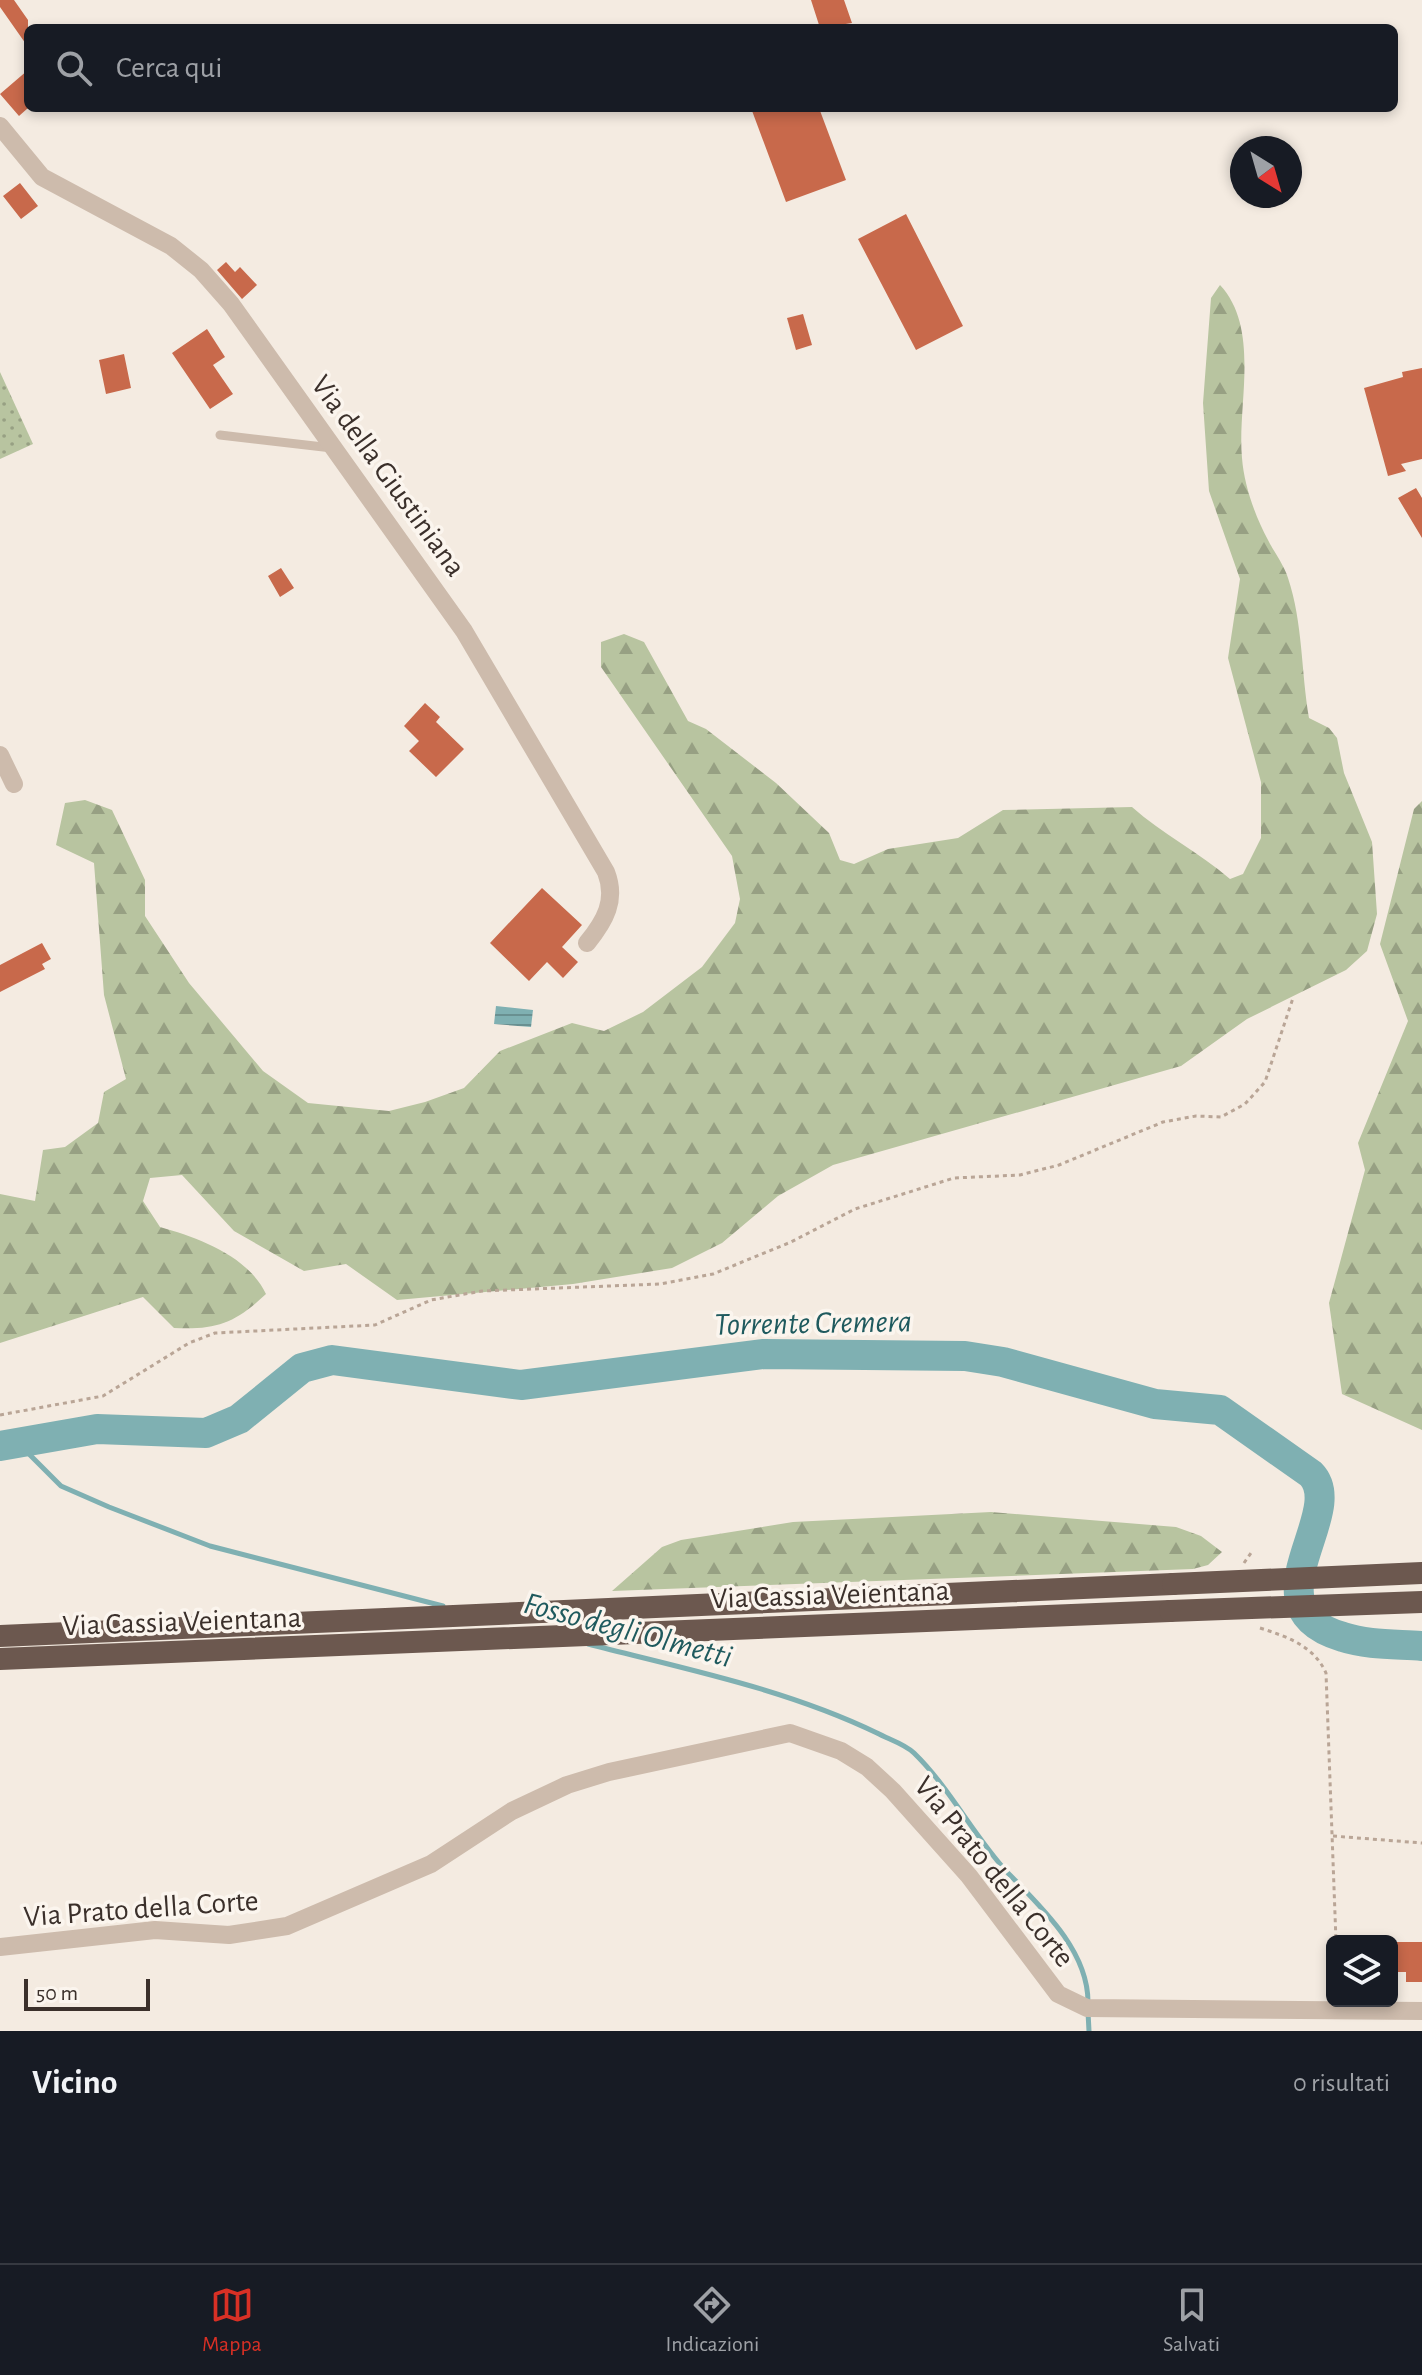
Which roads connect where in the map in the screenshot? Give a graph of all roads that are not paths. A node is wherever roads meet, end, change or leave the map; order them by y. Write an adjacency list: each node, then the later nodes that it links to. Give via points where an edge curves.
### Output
1 (0, 126): 3 (street, Via della Giustiniana, via 42,177 160,239 201,270)
2 (220, 435): 3 (lane)
3 (334, 448): 6 (street, Via della Giustiniana, via 464,631 606,872 610,903 604,922)
4 (0, 755): 5 (street)
5 (14, 784)
6 (587, 943)
7 (1422, 1573): 9 (highway, Via Cassia Veientana, bridge)
8 (1422, 1602): 10 (highway, Via Cassia Veientana, bridge)
9 (0, 1636)
10 (0, 1659)
11 (0, 1947): 12 (street, Via Prato della Corte, via 155,1930 229,1935 287,1926 431,1864 512,1811 567,1785 790,1733 841,1751 893,1791 969,1876 1051,1986 1079,2007)
12 (1422, 2011)

